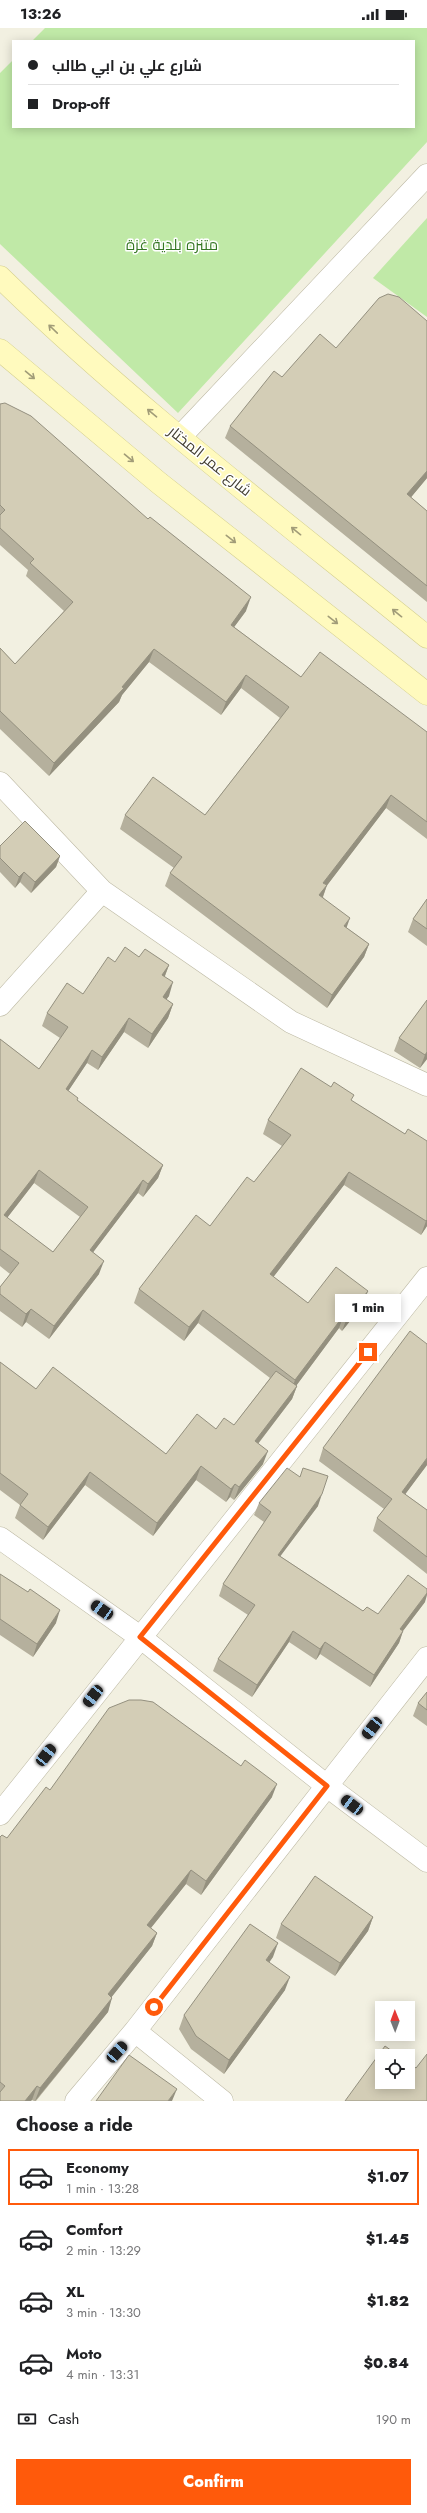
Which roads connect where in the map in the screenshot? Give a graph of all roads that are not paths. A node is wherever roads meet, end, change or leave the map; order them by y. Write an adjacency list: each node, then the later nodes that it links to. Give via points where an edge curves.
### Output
1 (427, 175): 4 (street)
2 (0, 277): 4 (main road, شارع عمر المختار, one-way to 2, via 58,334)
3 (2, 354): 6 (main road, one-way to 6, via 159,483)
4 (180, 437): 5 (main road, شارع عمر المختار, one-way to 4)
5 (427, 637)
6 (427, 694)
7 (0, 783): 8 (street)
8 (102, 891): 9 (street); 10 (street, via 291,1022)
9 (0, 1005)
10 (427, 1085)
11 (427, 1278): 13 (street)
12 (0, 1538): 13 (street)
13 (140, 1637): 15 (street); 16 (street)
14 (427, 1658): 15 (street)
15 (327, 1786): 17 (street); 18 (street)
16 (0, 1814)
17 (427, 1861)
18 (135, 2031): 19 (street); 20 (street)
19 (76, 2101)
20 (222, 2101)

